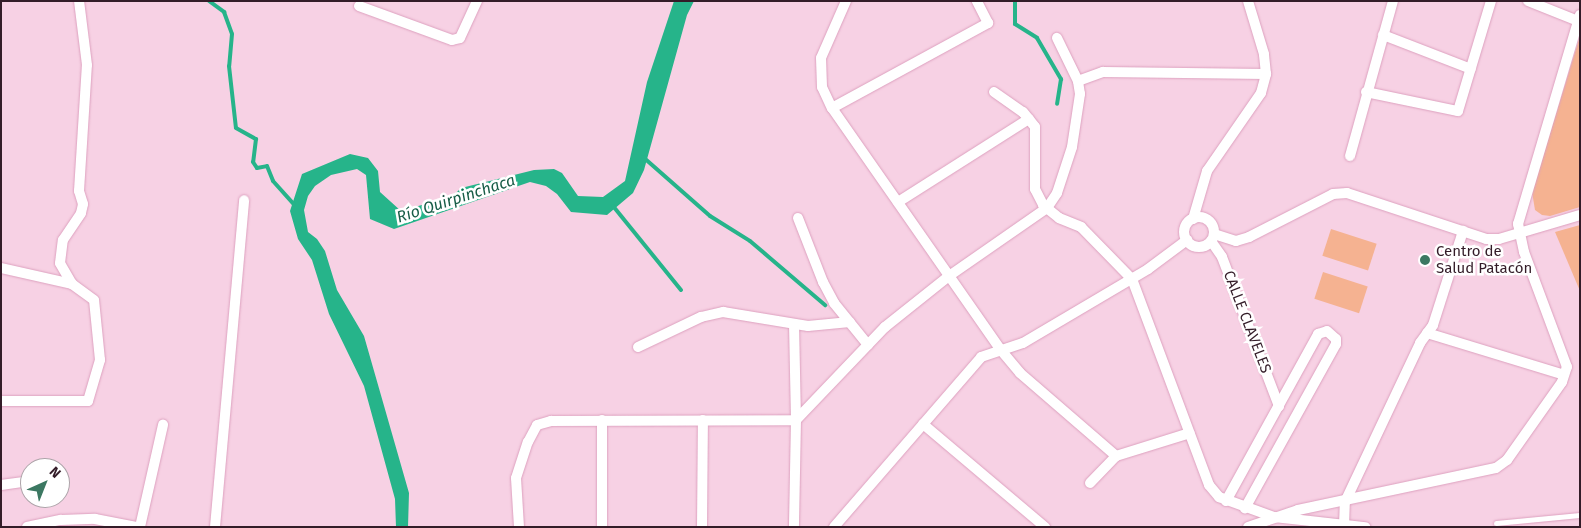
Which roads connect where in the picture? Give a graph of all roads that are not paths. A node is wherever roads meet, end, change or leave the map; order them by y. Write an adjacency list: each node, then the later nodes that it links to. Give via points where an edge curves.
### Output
1 (79, 1): 34 (street, via 87,65 79,190 83,204 81,213 63,240 60,263)
2 (477, 1): 9 (street, via 460,38 452,40)
3 (846, 1): 18 (street, via 821,58 822,87)
4 (977, 1): 18 (street, via 988,24)
5 (1248, 1): 14 (street, via 1264,54)
6 (1393, 1): 11 (street)
7 (1491, 1): 13 (street)
8 (1528, 1): 10 (street)
9 (359, 6)
10 (1579, 18): 28 (street, via 1527,186)
11 (1383, 35): 13 (street); 17 (street)
12 (1057, 38): 15 (street)
13 (1471, 69): 17 (street, via 1458,111)
14 (1266, 74): 15 (street, via 1103,72); 26 (street, via 1261,93 1208,172)
15 (1078, 81): 23 (street, via 1080,94 1072,147 1057,193)
16 (994, 92): 19 (street)
17 (1366, 92): 20 (street)
18 (832, 108): 22 (street)
19 (1029, 119): 22 (street); 23 (street, via 1035,127 1037,140 1033,170 1035,189)
20 (1350, 156)
21 (244, 200): 64 (street)
22 (898, 202): 32 (street)
23 (1047, 208): 32 (street); 33 (street, via 1081,227)
24 (1580, 215): 28 (street)
25 (798, 218): 35 (street, via 823,282)
26 (1193, 219): 29 (street, via 1206,219 1212,226); 30 (street, via 1184,231)
27 (1464, 231): 28 (street, via 1486,239 1499,239); 29 (street, via 1347,193 1333,194 1249,237 1236,241); 37 (street)
28 (1519, 232): 41 (street, via 1567,366)
29 (1212, 238): 30 (street, via 1199,247); 43 (street, CALLE CLAVELES)
30 (1186, 240): 33 (street)
31 (1, 268): 34 (street)
32 (949, 276): 38 (street, via 885,327); 40 (street)
33 (1132, 278): 40 (street, via 1023,344); 49 (street)
34 (72, 284): 42 (street, via 94,300 97,309 100,360 88,400)
35 (850, 322): 36 (street); 38 (street)
36 (794, 324): 39 (street, via 723,312 701,317); 46 (street)
37 (1427, 333): 41 (street); 55 (street)
38 (868, 345): 46 (street)
39 (638, 348)
40 (1000, 349): 47 (street, via 980,357); 50 (street, via 1020,373)
41 (1564, 375): 55 (street, via 1507,460 1496,468)
42 (1, 401)
43 (1279, 406): 54 (street); 56 (street, via 1318,334 1322,331 1332,333 1336,344)
44 (602, 420): 45 (street); 65 (street, via 551,420 537,425 516,478); 66 (street)
45 (704, 420): 46 (street); 67 (street)
46 (796, 420): 68 (street)
47 (923, 424): 69 (street); 70 (street)
48 (163, 425): 63 (street)
49 (1190, 433): 50 (street); 54 (street, via 1209,485)
50 (1116, 456): 52 (street)
51 (20, 482): 53 (street)
52 (1090, 483)
53 (1, 485)
54 (1226, 502): 56 (street)
55 (1345, 502): 58 (street); 60 (street)
56 (1245, 508): 58 (street)
57 (1580, 516): 59 (lane)
58 (1274, 517): 60 (street); 71 (street)
59 (1496, 523)
60 (1344, 526): 72 (street)
61 (27, 527): 62 (street, via 60,520 95,519)
62 (136, 527)
63 (140, 527)
64 (215, 527)
65 (519, 527)
66 (602, 527)
67 (702, 527)
68 (794, 527)
69 (834, 527)
70 (1045, 527)
71 (1248, 527)
72 (1365, 527)

